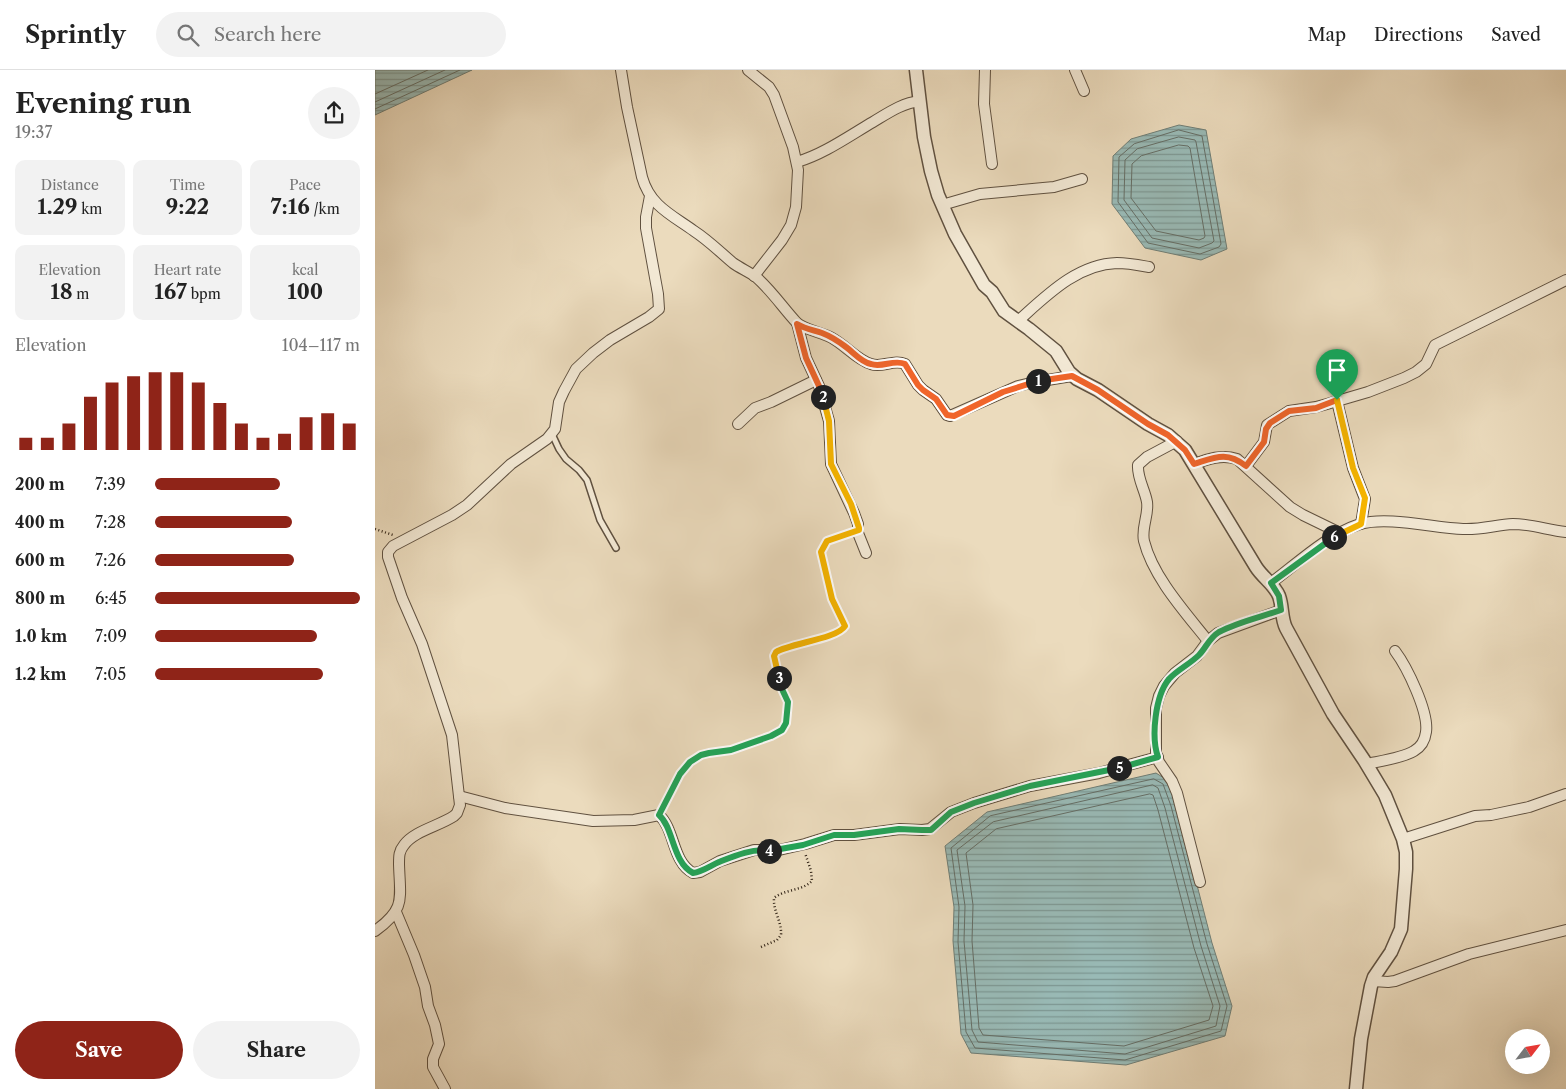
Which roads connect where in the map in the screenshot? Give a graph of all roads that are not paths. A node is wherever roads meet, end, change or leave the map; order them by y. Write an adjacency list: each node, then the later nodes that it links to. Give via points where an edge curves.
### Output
1 (621, 70): 11 (street, via 642,177)
2 (748, 70): 8 (street, via 774,95)
3 (916, 70): 7 (street)
4 (985, 70): 9 (street, via 984,104)
5 (1075, 70): 6 (street)
6 (1084, 91)
7 (919, 101): 8 (street, via 897,108); 12 (street, via 931,171)
8 (797, 162): 14 (street, via 795,215 782,240)
9 (992, 164)
10 (1082, 179): 12 (street, via 1054,187 980,194)
11 (650, 196): 14 (street, via 657,205); 22 (street, via 646,217 659,309 588,356 564,391)
12 (942, 206): 16 (street, via 984,285 1004,311)
13 (1149, 267): 16 (street, via 1116,263 1088,270 1064,282)
14 (753, 276): 17 (street)
15 (1566, 280): 20 (street, via 1439,343 1426,364 1415,372 1368,392)
16 (1018, 321): 18 (street, via 1055,351)
17 (797, 324): 18 (street, via 834,339 872,365 905,364 918,385 950,416 1018,386); 19 (street)
18 (1072, 376): 23 (street)
19 (816, 380): 21 (street, via 755,408); 30 (street, via 829,421 831,464 855,513)
20 (1337, 400): 25 (street, via 1316,408 1289,411 1270,423 1264,442); 26 (street, via 1353,468 1365,498)
21 (738, 424)
22 (552, 434): 29 (lane, via 566,459 587,480 599,520); 38 (street, via 511,464 467,505 388,552 452,735)
23 (1177, 442): 24 (street); 33 (street, via 1138,465 1147,505 1143,540 1161,577)
24 (1194, 464): 25 (street, via 1230,457); 31 (street, via 1256,567)
25 (1246, 466): 28 (street, via 1290,507)
26 (1361, 524): 27 (street, via 1394,522 1467,530 1519,524); 28 (street)
27 (1566, 532)
28 (1340, 533): 31 (street)
29 (616, 548)
30 (866, 553)
31 (1271, 583): 32 (street, via 1279,596)
32 (1281, 610): 33 (street, via 1218,633); 36 (street, via 1285,628 1320,692)
33 (1208, 641): 35 (street, via 1197,656 1169,679 1159,696 1155,732)
34 (1395, 651): 36 (street, via 1411,677 1425,717 1426,733 1413,752)
35 (1158, 757): 38 (street, via 1099,773 1030,786 974,803 951,812 931,830 839,834 774,851 754,850 693,873 681,860 659,815 634,820 593,820 505,808); 40 (street, via 1177,793)
36 (1366, 764): 39 (street, via 1385,795)
37 (1566, 794): 39 (street, via 1529,807 1475,816)
38 (459, 796): 41 (street, via 460,805 454,816 410,839 401,850 400,899)
39 (1403, 839): 44 (street, via 1406,869 1401,928)
40 (1199, 882)
41 (396, 912): 43 (street); 45 (street, via 425,987 439,1044 433,1067)
42 (1566, 930): 44 (street, via 1469,954 1395,981)
43 (375, 931)
44 (1373, 981): 46 (street, via 1361,1039)
45 (445, 1089)
46 (1356, 1089)

